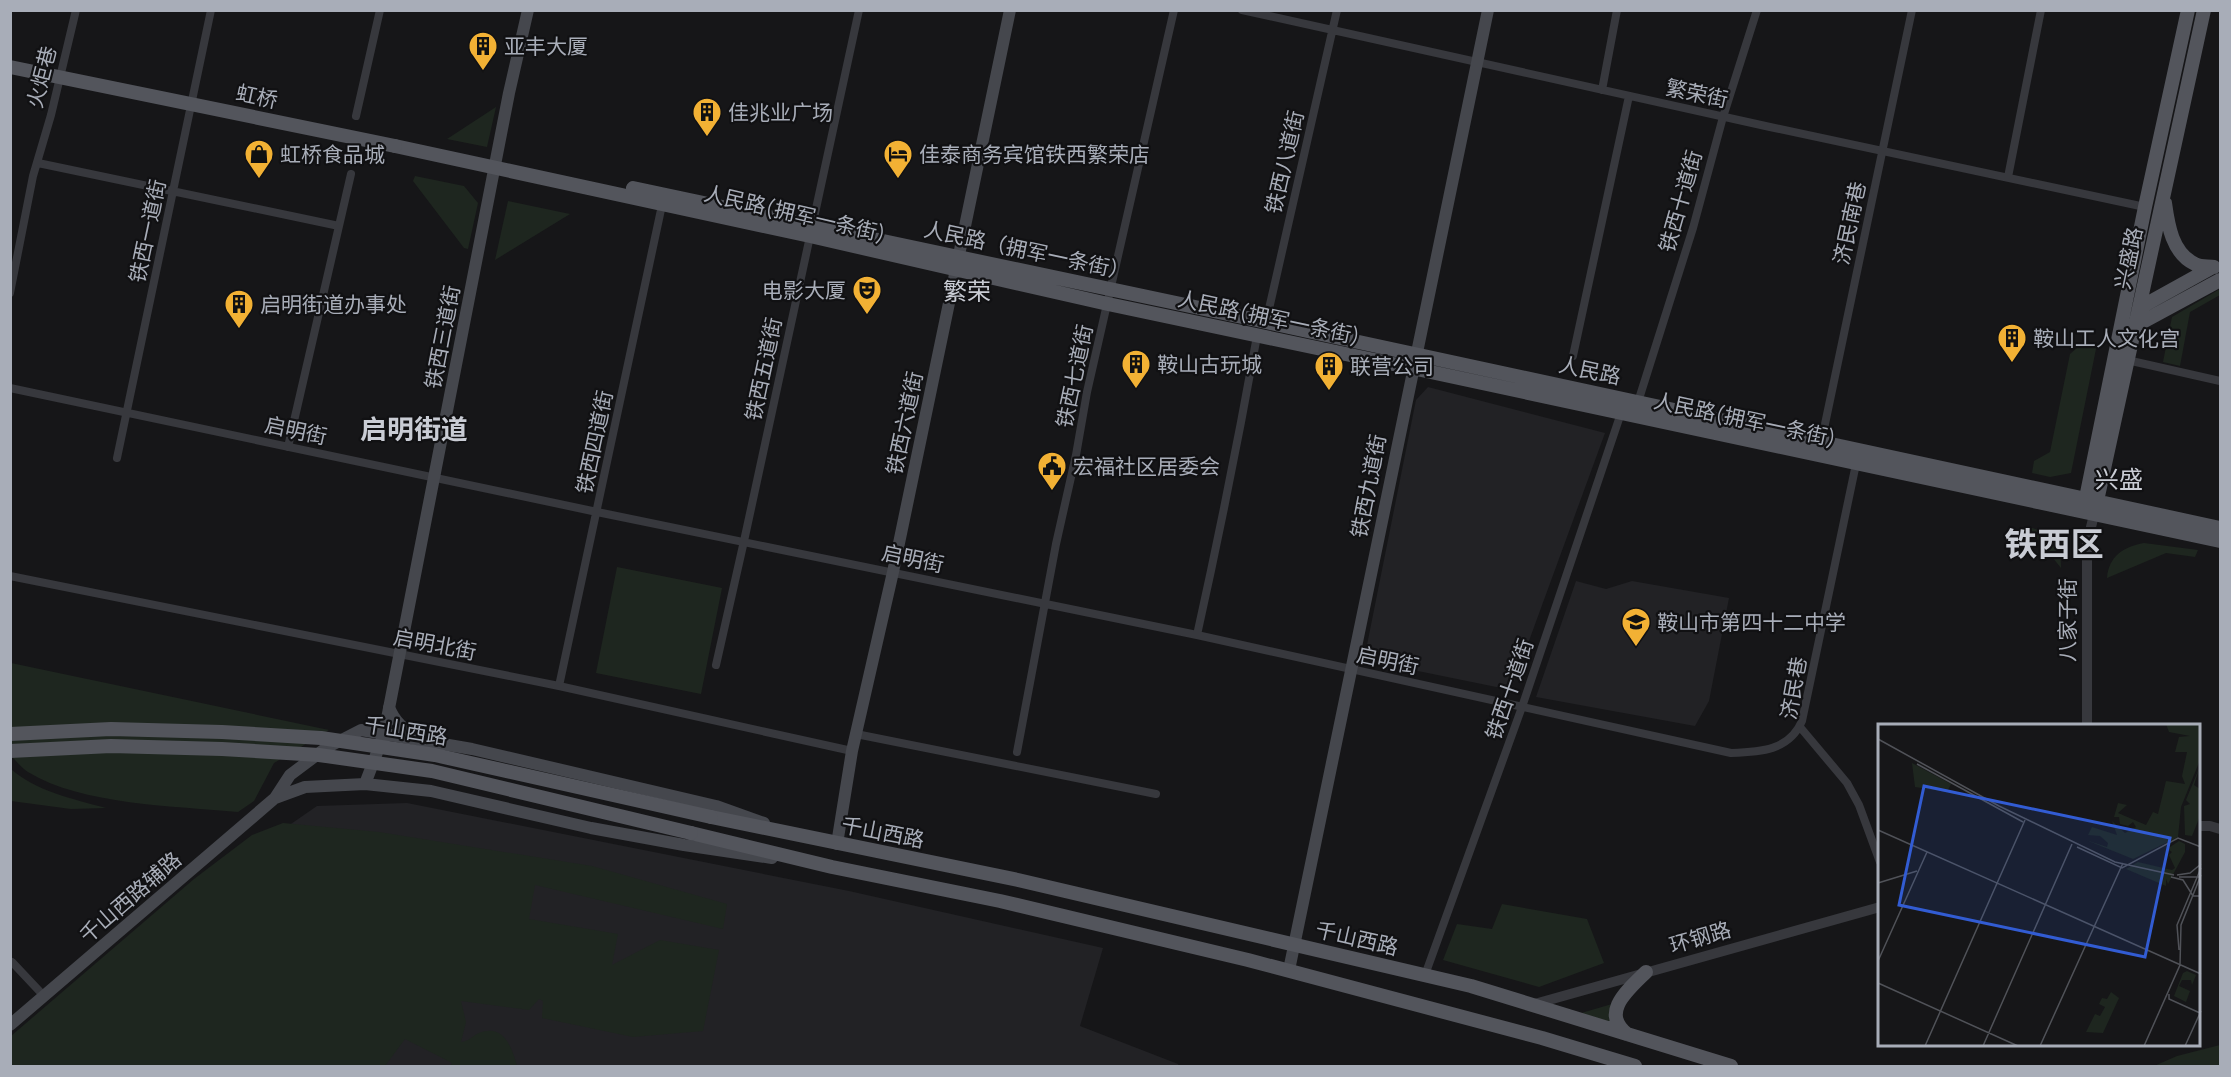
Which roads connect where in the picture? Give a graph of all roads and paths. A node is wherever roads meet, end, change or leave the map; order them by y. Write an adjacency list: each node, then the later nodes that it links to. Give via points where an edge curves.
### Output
1 (76, 10): 25 (street, 火炬巷)
2 (211, 10): 30 (street, 铁西一道街)
3 (380, 10): 22 (street)
4 (528, 10): 26 (main road, 铁西三道街)
5 (859, 10): 34 (street, 铁西五道街)
6 (1011, 10): 35 (main road, 铁西六道街)
7 (1174, 10): 40 (street, 铁西七道街)
8 (1242, 10): 17 (street, 繁荣街)
9 (1337, 10): 17 (street, 铁西八道街)
10 (1488, 10): 18 (main road, 铁西九道街)
11 (1617, 10): 20 (street)
12 (1757, 10): 23 (street, 铁西十道街)
13 (1912, 10): 24 (street, 济民南巷)
14 (2041, 10): 28 (street)
15 (2188, 10): 32 (main road, 兴盛路)
16 (2204, 10): 29 (main road, 兴盛路)
17 (1332, 30): 18 (street, 繁荣街); 42 (street, 铁西八道街)
18 (1477, 62): 20 (street, 繁荣街); 47 (main road, 铁西九道街)
19 (10, 67): 26 (main road, 虹桥, bridge)
20 (1602, 90): 21 (street, 繁荣街)
21 (1629, 96): 23 (street, 繁荣街); 45 (street)
22 (356, 116)
23 (1724, 117): 24 (street, 繁荣街); 50 (street, 铁西十道街)
24 (1882, 151): 28 (street, 繁荣街); 53 (street, 济民南巷)
25 (38, 163): 30 (street); 39 (street, 火炬巷)
26 (496, 164): 31 (main road, 人民路(拥军一条街)); 34 (main road, 人民路（拥军一条街）); 57 (main road, 铁西三道街)
27 (351, 174): 33 (street)
28 (2008, 177): 32 (street, 繁荣街)
29 (2164, 189): 36 (main road, via 2168,224 2182,255 2196,265); 41 (main road, 兴盛路)
30 (174, 190): 33 (street); 51 (street, 铁西一道街)
31 (662, 205): 34 (main road, 人民路(拥军一条街)); 59 (street, 铁西四道街)
32 (2145, 207): 58 (main road, 兴盛路)
33 (339, 226): 54 (street)
34 (811, 231): 35 (main road, 人民路（拥军一条街）); 37 (main road, 人民路(拥军一条街)); 62 (street, 铁西五道街)
35 (958, 256): 37 (main road, 铁西六道街); 40 (main road, 人民路（拥军一条街）)
36 (2217, 265): 41 (main road)
37 (955, 271): 40 (main road, 人民路(拥军一条街)); 63 (main road, 铁西六道街)
38 (2220, 280): 43 (main road)
39 (10, 293)
40 (1109, 297): 42 (main road, 人民路（拥军一条街）); 44 (main road, 人民路(拥军一条街)); 65 (street, 铁西七道街)
41 (2139, 309): 43 (main road, 兴盛路)
42 (1266, 322): 47 (main road, 人民路)
43 (2135, 326): 46 (main road, 兴盛路)
44 (1257, 336): 47 (main road, 人民路(拥军一条街)); 66 (street)
45 (1573, 356)
46 (2127, 360): 48 (street); 58 (main road, 兴盛路)
47 (1414, 361): 50 (main road, 人民路); 52 (main road, 人民路(拥军一条街)); 69 (main road, 铁西九道街)
48 (2220, 381)
49 (10, 388): 51 (street, 启明街)
50 (1638, 402): 53 (main road, 人民路)
51 (127, 413): 54 (street, 启明街); 55 (street, 铁西一道街)
52 (1621, 413): 56 (main road, 人民路(拥军一条街)); 72 (street, 铁西十道街)
53 (1821, 443): 58 (main road, 人民路)
54 (288, 447): 57 (street, 启明街)
55 (117, 458)
56 (1856, 464): 58 (main road, 人民路(拥军一条街)); 74 (street, 济民巷)
57 (434, 477): 59 (street, 启明街); 67 (main road, 铁西三道街)
58 (2090, 507): 60 (main road, 人民路); 61 (main road, 人民路(拥军一条街), via 2142,524); 73 (street, 八家子街)
59 (597, 512): 62 (street, 启明街); 70 (street, 铁西四道街)
60 (2220, 528)
61 (2220, 541)
62 (744, 542): 63 (street, 启明街); 68 (street, 铁西五道街)
63 (893, 572): 65 (street, 启明街); 78 (main road, 铁西六道街)
64 (10, 576): 67 (street, 启明北街)
65 (1045, 603): 66 (street, 启明街); 82 (street, 铁西七道街)
66 (1197, 635): 69 (street, 启明街)
67 (398, 655): 70 (street, 启明北街); 71 (main road, 铁西三道街)
68 (716, 665)
69 (1351, 670): 72 (street, 启明街); 93 (main road, 铁西九道街)
70 (559, 686): 80 (street, 启明北街)
71 (389, 707): 75 (main road, via 376,722); 77 (main road, 铁西三道街); 79 (main road, via 402,727)
72 (1522, 707): 74 (street, 启明街, via 1731,753 1782,745); 97 (street, 铁西十道街)
73 (2087, 724)
74 (1800, 727): 90 (street, 济民巷, via 1847,783)
75 (361, 730): 77 (main road); 85 (main road, via 326,748 290,775)
76 (10, 734): 88 (main road, 千山西路, bridge, via 111,729 321,738 435,755)
77 (384, 734): 79 (main road); 83 (main road, 铁西三道街)
78 (856, 734): 80 (main road, 铁西六道街); 84 (street)
79 (432, 742): 88 (main road, via 716,806)
80 (852, 751): 89 (main road, 铁西六道街)
81 (10, 752): 91 (main road, 千山西路, bridge, via 111,746 319,755 432,771)
82 (1017, 752)
83 (365, 784): 85 (main road, via 305,787); 91 (main road, via 431,791 591,828)
84 (1156, 794)
85 (275, 798): 98 (main road, 千山西路辅路)
86 (2201, 826): 87 (street)
87 (2220, 829)
88 (811, 839): 89 (main road, 千山西路)
89 (837, 844): 93 (main road, 千山西路, via 1018,880)
90 (1878, 857)
91 (832, 867): 95 (main road, 千山西路, via 1000,901)
92 (1878, 908): 96 (street, 环钢路)
93 (1294, 945): 95 (main road, 铁西九道街); 97 (main road, 千山西路)
94 (12, 962): 98 (street)
95 (1289, 970): 102 (main road, 千山西路)
96 (1646, 972): 99 (street, 环钢路); 101 (main road, via 1617,1005 1614,1016 1618,1027)
97 (1425, 975): 99 (main road, 千山西路)
98 (44, 996): 100 (main road, 千山西路辅路)
99 (1531, 1005): 101 (main road, 千山西路)
100 (10, 1025)
101 (1627, 1034): 103 (main road, 千山西路)
102 (1635, 1066)
103 (1731, 1066)

